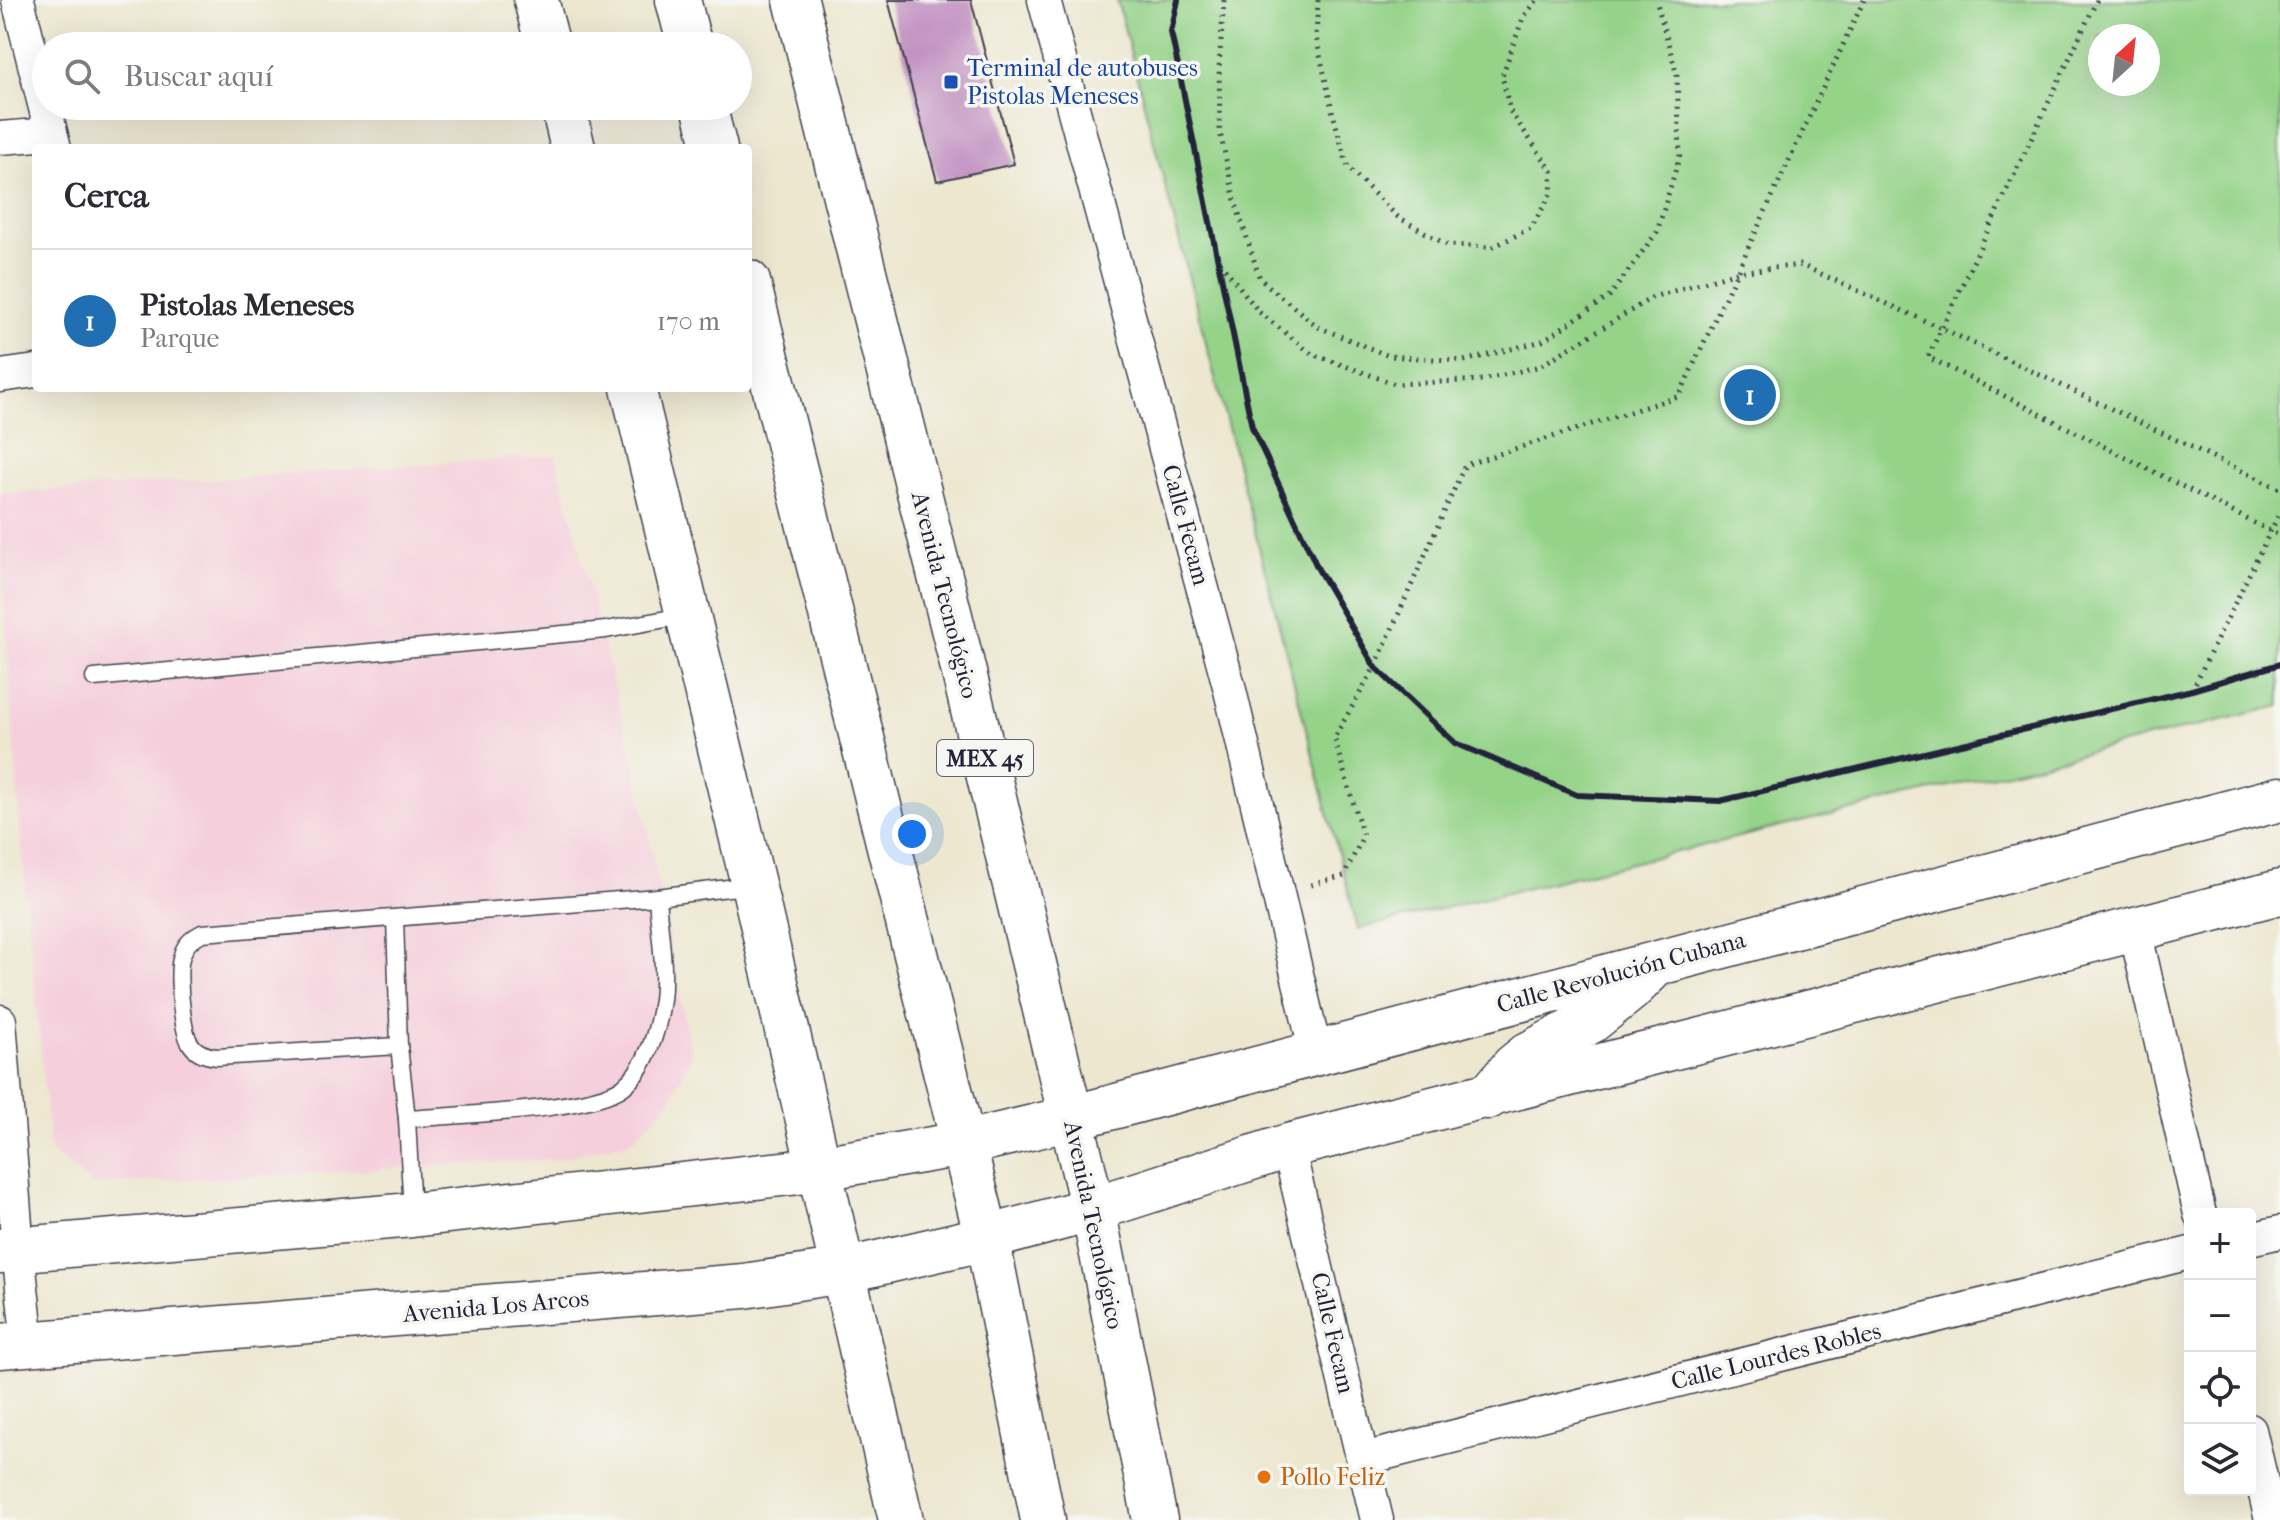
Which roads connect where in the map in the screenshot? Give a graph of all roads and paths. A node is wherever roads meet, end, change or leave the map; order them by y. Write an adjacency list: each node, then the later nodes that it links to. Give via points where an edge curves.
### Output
1 (18, 0): 14 (street)
2 (536, 0): 12 (street)
3 (678, 0): 13 (street)
4 (796, 0): 48 (street, Avenida Tecnológico / MEX 45)
5 (1044, 0): 39 (street, Calle Fecam, via 1229,686)
6 (1224, 0): 9 (path, via 1220,132 1260,279 1318,327 1375,351 1464,361 1542,341 1609,297 1657,232 1680,155 1677,75)
7 (1318, 0): 8 (path, via 1316,37 1348,168 1398,217 1447,245 1493,247 1531,228 1551,194 1552,171 1510,111 1502,76 1523,18)
8 (1537, 0)
9 (1656, 0)
10 (1864, 0): 23 (path)
11 (2097, 0): 25 (path)
12 (544, 32)
13 (686, 32)
14 (32, 56)
15 (48, 120): 19 (street)
16 (566, 120): 20 (street)
17 (708, 120): 21 (street)
18 (0, 138): 19 (street)
19 (53, 141)
20 (572, 144)
21 (714, 144)
22 (1220, 262): 23 (path, via 1259,312 1312,354 1395,384 1483,380 1540,366 1653,297)
23 (1737, 272): 25 (path, via 1801,265); 39 (path, via 1679,396 1465,465 1375,667 1334,738 1363,836 1344,876)
24 (752, 298): 50 (street)
25 (1941, 328): 29 (path); 31 (path, via 1928,357)
26 (32, 372): 27 (street)
27 (0, 376)
28 (634, 392): 33 (street)
29 (2280, 489)
30 (2280, 512): 31 (path)
31 (2270, 531): 32 (path); 35 (path)
32 (2280, 536)
33 (689, 614): 34 (lane, via 606,630); 37 (street)
34 (94, 678)
35 (2192, 690)
36 (2280, 799): 43 (street, Calle Revolución Cubana)
37 (753, 884): 40 (lane); 52 (street)
38 (2280, 892): 42 (street)
39 (1279, 893): 46 (street, Calle Fecam)
40 (657, 897): 41 (lane); 49 (lane, via 660,1017 648,1053 621,1089 568,1105)
41 (395, 918): 45 (lane); 45 (lane, via 202,933 185,947 179,971 186,1035 208,1056)
42 (2135, 930): 47 (street); 53 (street)
43 (1658, 962): 46 (street, Calle Revolución Cubana); 47 (street, via 1591,1021 1521,1060)
44 (0, 1021): 59 (street)
45 (399, 1046): 49 (lane)
46 (1316, 1054): 48 (street, Calle Revolución Cubana)
47 (1488, 1097): 51 (street)
48 (1071, 1118): 50 (street, Calle Revolución Cubana); 54 (street, Avenida Tecnológico / MEX 45)
49 (407, 1119): 55 (lane)
50 (962, 1144): 52 (street); 57 (street)
51 (1288, 1146): 54 (street); 64 (street, Calle Fecam)
52 (818, 1170): 55 (street); 61 (street)
53 (2199, 1208)
54 (1093, 1209): 57 (street); 67 (street, Avenida Tecnológico / MEX 45)
55 (412, 1215): 59 (street)
56 (2280, 1232): 58 (street)
57 (987, 1238): 61 (street, Avenida Los Arcos); 66 (street)
58 (2256, 1238)
59 (9, 1250): 62 (street)
60 (2184, 1254): 64 (street, Calle Lourdes Robles)
61 (843, 1271): 62 (street, Avenida Los Arcos, via 744,1286); 65 (street)
62 (14, 1345)
63 (2256, 1456): 69 (street)
64 (1363, 1459): 68 (street, Calle Fecam)
65 (901, 1520)
66 (1043, 1520)
67 (1155, 1520)
68 (1377, 1520)
69 (2271, 1520)

